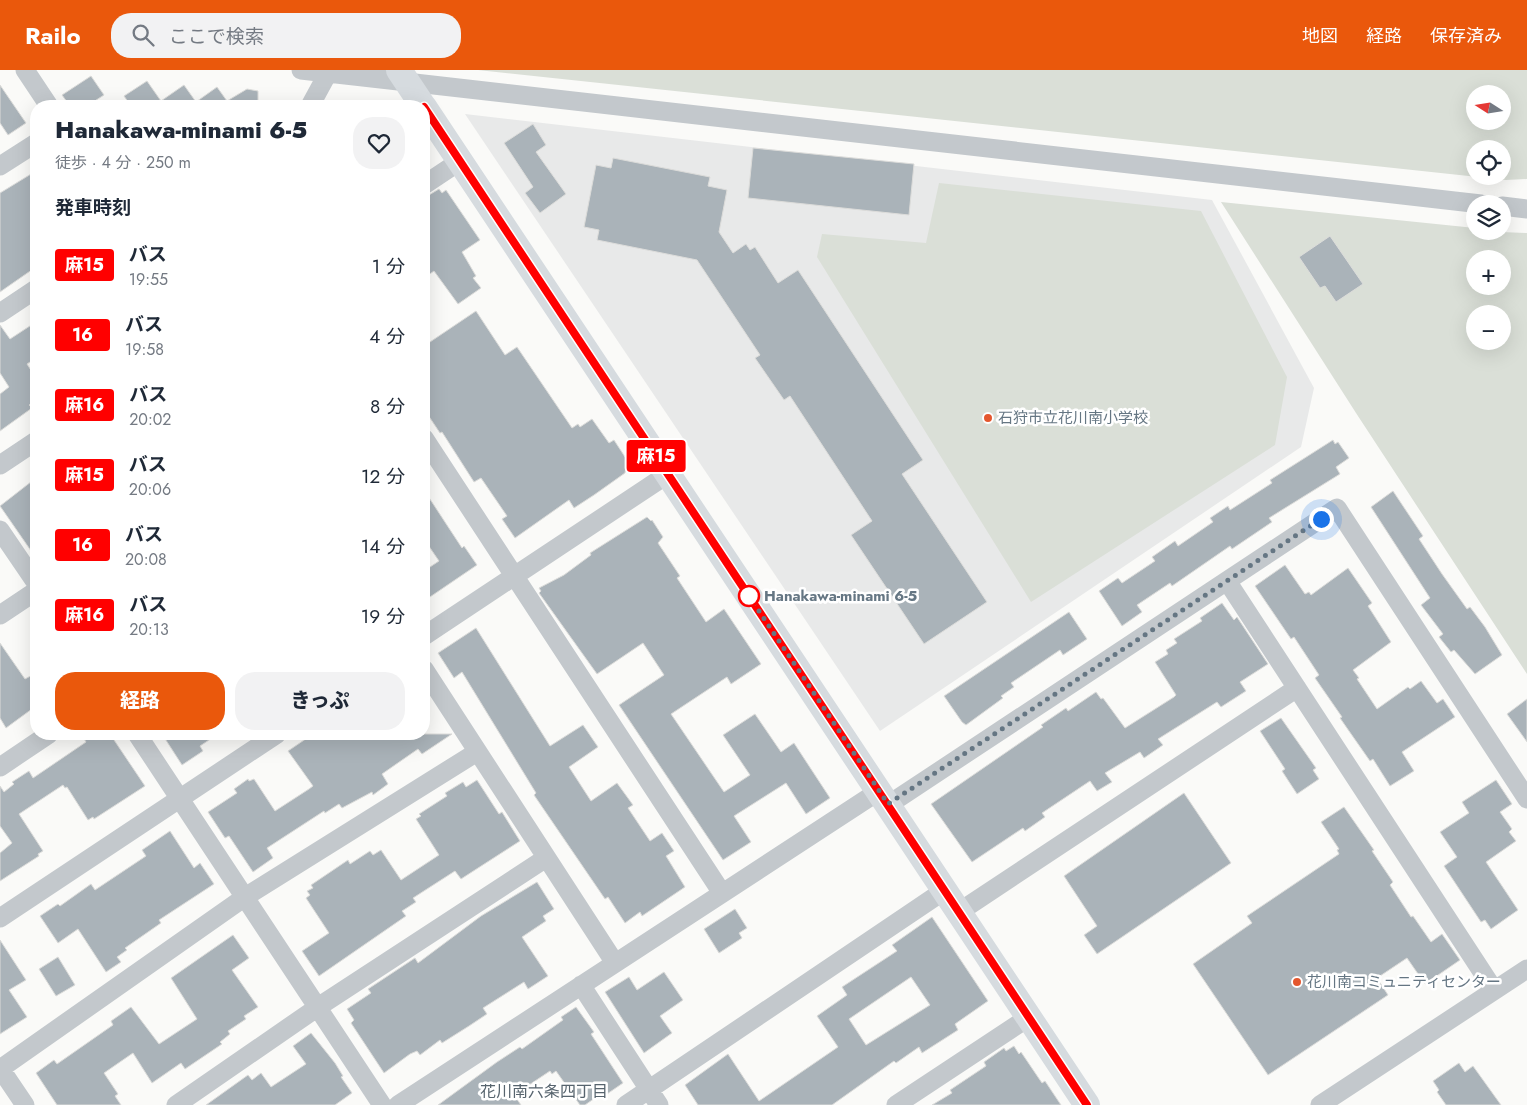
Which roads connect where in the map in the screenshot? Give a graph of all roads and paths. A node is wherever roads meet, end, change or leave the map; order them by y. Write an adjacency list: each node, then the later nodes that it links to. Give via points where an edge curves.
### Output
1 (25, 70): 5 (street)
2 (301, 70): 3 (street)
3 (328, 73): 4 (street); 6 (street)
4 (403, 76): 7 (street); 13 (street)
5 (45, 100)
6 (313, 100)
7 (419, 100)
8 (430, 116): 10 (street)
9 (30, 146): 11 (street)
10 (460, 161): 12 (street); 21 (street)
11 (0, 166)
12 (430, 181)
13 (1466, 202)
14 (1511, 207): 15 (street)
15 (1527, 209)
16 (30, 293): 17 (street)
17 (0, 313)
18 (30, 445): 20 (street)
19 (430, 447): 24 (street)
20 (0, 465)
21 (668, 474): 24 (street); 37 (street)
22 (0, 530): 23 (street)
23 (30, 575)
24 (515, 575): 28 (street); 41 (street)
25 (1227, 581): 30 (street); 37 (street); 38 (street, via 1337,508)
26 (30, 595): 27 (street)
27 (0, 616)
28 (430, 632)
29 (430, 678): 34 (street)
30 (1297, 688): 43 (street); 48 (street)
31 (40, 740): 35 (street)
32 (141, 740): 36 (street)
33 (268, 740): 36 (street)
34 (477, 752): 39 (street); 42 (street)
35 (0, 767)
36 (180, 798): 42 (street); 44 (street)
37 (883, 798): 40 (street); 41 (street)
38 (1527, 800)
39 (546, 858): 45 (street); 49 (street)
40 (945, 890): 43 (street); 52 (street)
41 (722, 893): 45 (street)
42 (246, 897): 49 (street); 51 (street)
43 (959, 912): 50 (street)
44 (0, 918)
45 (614, 963): 47 (street)
46 (1527, 969): 48 (street)
47 (581, 985): 52 (street); 56 (street)
48 (1494, 990): 61 (street)
49 (318, 1007): 54 (street); 55 (street)
50 (1029, 1017): 59 (street); 60 (street)
51 (0, 1069): 53 (street)
52 (649, 1089): 57 (street); 58 (street)
53 (25, 1105)
54 (176, 1105)
55 (382, 1105)
56 (398, 1105)
57 (626, 1105)
58 (660, 1105)
59 (896, 1105)
60 (1087, 1105)
61 (1320, 1105)

